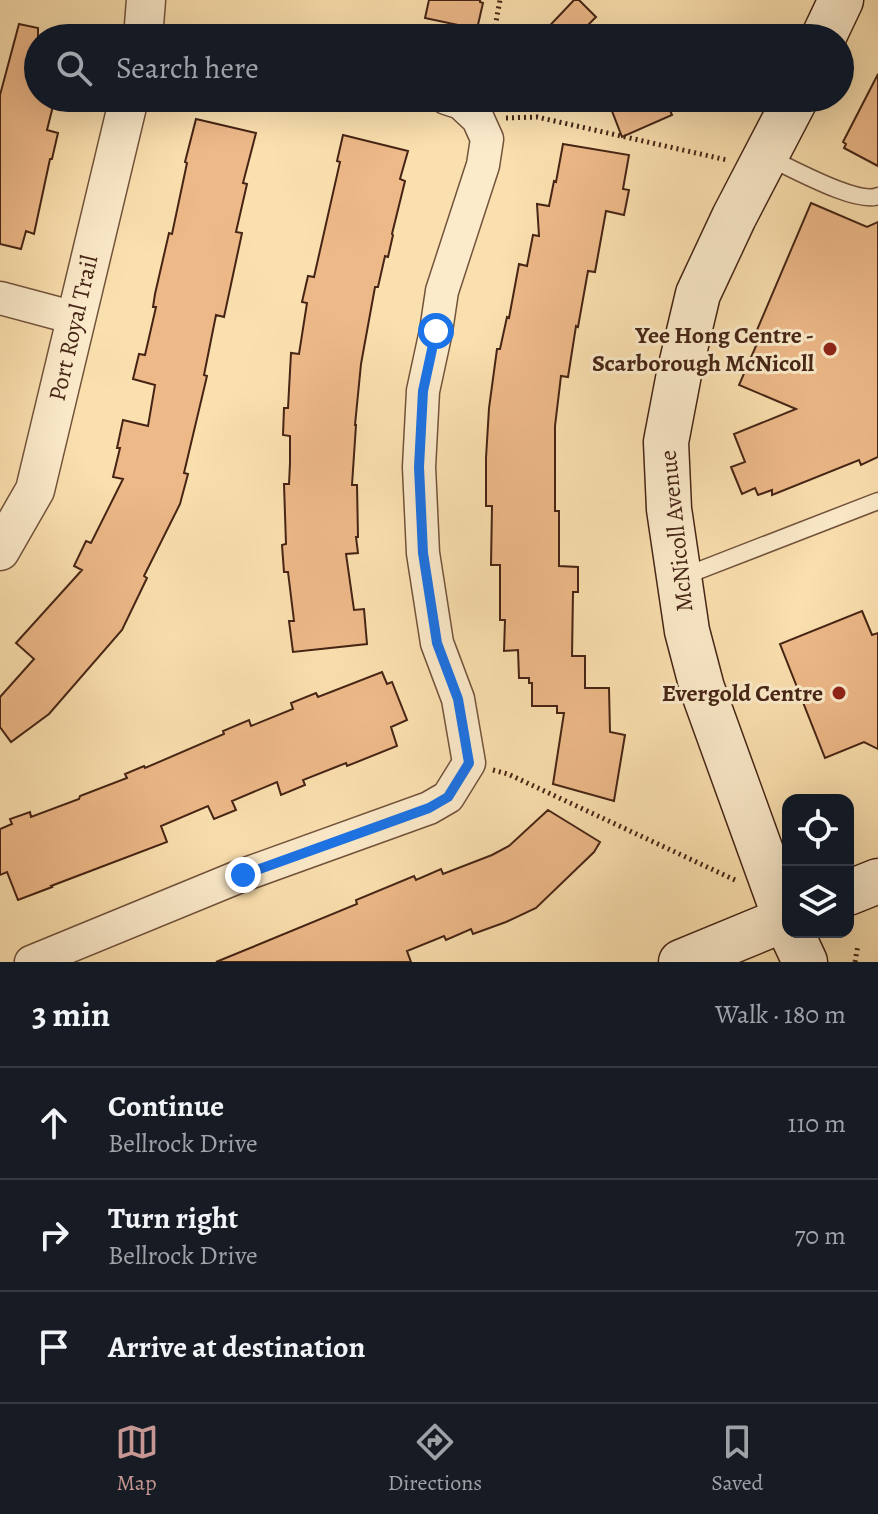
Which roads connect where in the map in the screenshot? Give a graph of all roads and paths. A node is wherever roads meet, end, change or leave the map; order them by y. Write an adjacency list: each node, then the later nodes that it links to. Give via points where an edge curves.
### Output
1 (146, 0): 4 (street)
2 (500, 0): 5 (path)
3 (841, 0): 6 (main road)
4 (144, 24)
5 (496, 24)
6 (830, 24)
7 (126, 112): 14 (street, Port Royal Trail)
8 (471, 112): 10 (street)
9 (789, 112): 11 (main road, McNicoll Avenue)
10 (478, 119): 11 (path, via 537,117); 18 (street, via 487,139 483,165 442,291 423,391 419,467 423,553 437,643 458,699)
11 (762, 162): 12 (lane, via 853,196); 17 (main road, McNicoll Avenue, via 698,294 679,374 666,442)
12 (878, 196)
13 (0, 298): 14 (street)
14 (75, 318): 16 (street, Port Royal Trail, via 35,490)
15 (878, 501): 17 (lane)
16 (0, 551)
17 (679, 578): 22 (main road, McNicoll Avenue, via 702,688)
18 (469, 763): 19 (path, via 508,774); 26 (street, via 448,797 429,808 243,875)
19 (736, 881)
20 (878, 881): 21 (main road)
21 (854, 891)
22 (782, 908)
23 (782, 926): 27 (main road)
24 (794, 938): 28 (main road, McNicoll Avenue)
25 (858, 945): 29 (path)
26 (31, 962)
27 (681, 962)
28 (805, 962)
29 (855, 962)

